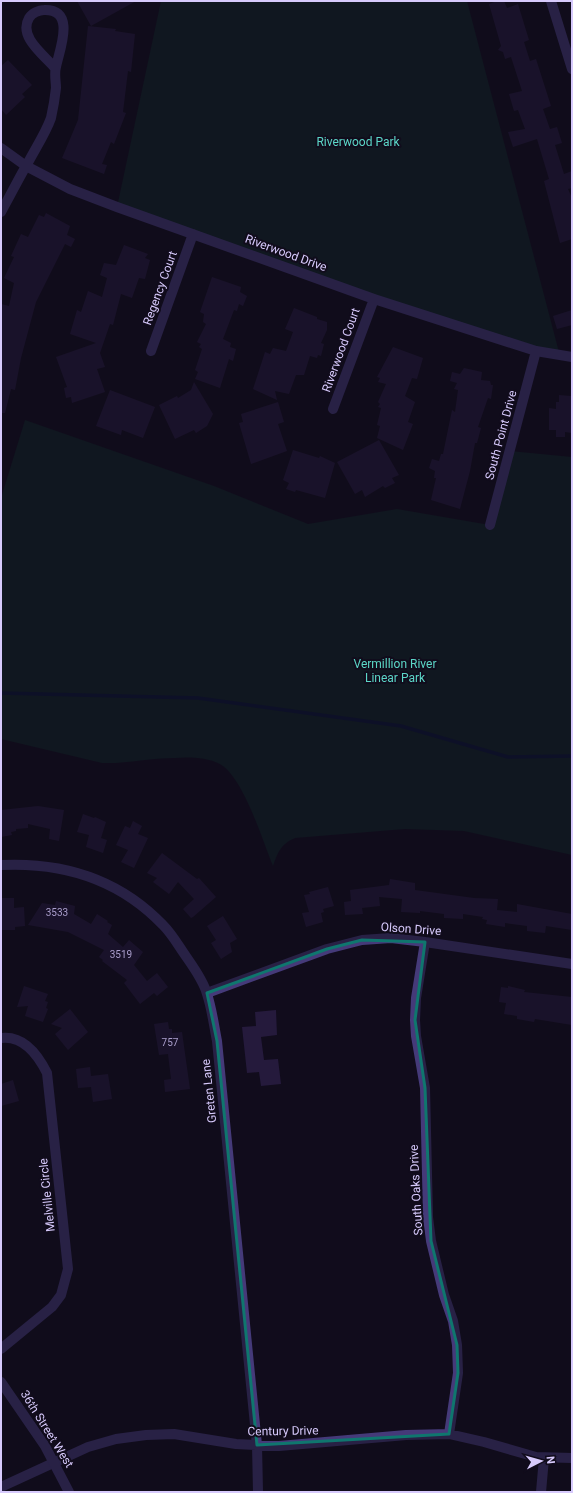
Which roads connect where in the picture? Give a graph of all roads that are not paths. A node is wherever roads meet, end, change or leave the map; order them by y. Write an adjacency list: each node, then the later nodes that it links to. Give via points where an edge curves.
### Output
1 (551, 1): 3 (street)
2 (55, 68): 2 (street, via 62,48 63,23 59,15 53,11 36,12 27,24 29,38); 5 (street, via 56,90 50,118)
3 (572, 69)
4 (1, 148): 5 (street, Riverwood Drive)
5 (26, 166): 6 (street); 7 (street, Riverwood Drive, via 70,189)
6 (1, 212)
7 (193, 234): 8 (street, Riverwood Drive); 9 (street, Regency Court)
8 (374, 299): 10 (street, Riverwood Drive); 12 (street, Riverwood Court)
9 (151, 351)
10 (536, 351): 11 (street, Riverwood Drive); 13 (street, South Point Drive)
11 (572, 357)
12 (333, 409)
13 (490, 526)
14 (1, 866): 17 (street, Greten Lane, via 28,864 58,867 118,889 164,925 190,962)
15 (425, 942): 16 (street, Olson Drive); 17 (street, Olson Drive, via 392,938 362,940 327,949); 21 (street, South Oaks Drive, via 415,1020 425,1088 428,1218 431,1241 457,1345 458,1373)
16 (572, 964)
17 (207, 993): 22 (street, Greten Lane, via 217,1041)
18 (1, 1038): 19 (street, Melville Circle, via 26,1044 35,1052 47,1073 68,1269 61,1295 52,1307)
19 (1, 1350)
20 (1, 1382): 25 (street, 36th Street West, via 31,1423)
21 (449, 1434): 22 (street, Century Drive, via 406,1435 279,1446); 23 (street, Century Drive)
22 (257, 1445): 25 (street, Century Drive, via 174,1434 146,1435 116,1439 88,1447); 28 (street, Greten Lane)
23 (544, 1458): 24 (street, Century Drive); 29 (street)
24 (572, 1458)
25 (54, 1462): 26 (street, Century Drive); 27 (street, 36th Street West)
26 (1, 1487)
27 (69, 1492)
28 (258, 1492)
29 (541, 1492)

